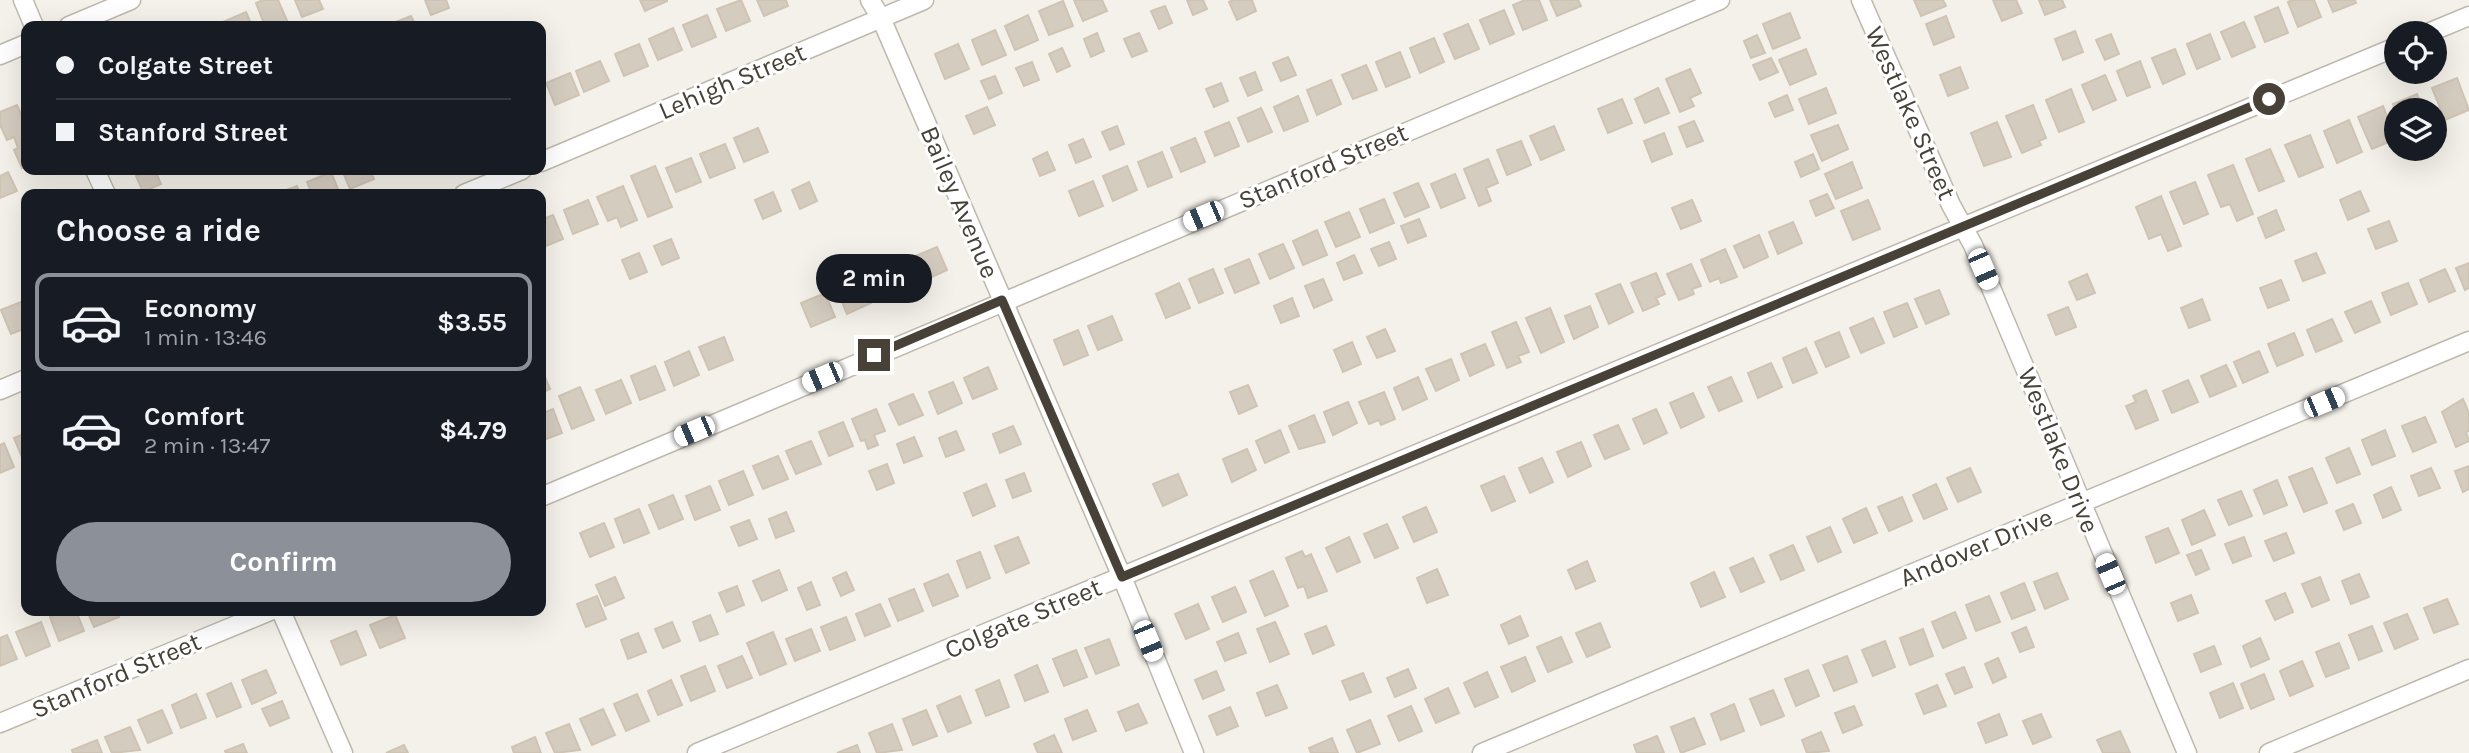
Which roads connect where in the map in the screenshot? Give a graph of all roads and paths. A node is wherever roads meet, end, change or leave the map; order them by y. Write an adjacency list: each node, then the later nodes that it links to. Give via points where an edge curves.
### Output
1 (23, 0): 9 (street)
2 (131, 0): 10 (street)
3 (870, 0): 8 (street, Bailey Avenue)
4 (923, 0): 8 (street, Lehigh Street)
5 (1720, 0): 19 (street, Stanford Street)
6 (1861, 0): 18 (street, Westlake Street)
7 (2469, 16): 11 (street)
8 (881, 18): 15 (street, Lehigh Street); 19 (street, Bailey Avenue)
9 (32, 21)
10 (81, 21)
11 (2447, 25)
12 (21, 46): 14 (street)
13 (2384, 52): 18 (street, Colgate Street)
14 (0, 55)
15 (546, 160)
16 (510, 175): 17 (street)
17 (476, 189)
18 (1961, 226): 24 (street, Westlake Drive); 25 (street, Colgate Street)
19 (1002, 300): 23 (street, Stanford Street); 25 (street, Bailey Avenue)
20 (2469, 341): 24 (street, Andover Drive)
21 (21, 381): 22 (street)
22 (0, 390)
23 (546, 494)
24 (2081, 504): 33 (street, Andover Drive); 34 (street, Westlake Drive)
25 (1122, 577): 31 (street, Colgate Street); 32 (street, Bailey Avenue)
26 (258, 616): 29 (street, Stanford Street)
27 (283, 616): 30 (street)
28 (2469, 670): 35 (street)
29 (0, 723)
30 (343, 753)
31 (697, 753)
32 (1194, 753)
33 (1482, 753)
34 (2187, 753)
35 (2269, 753)

